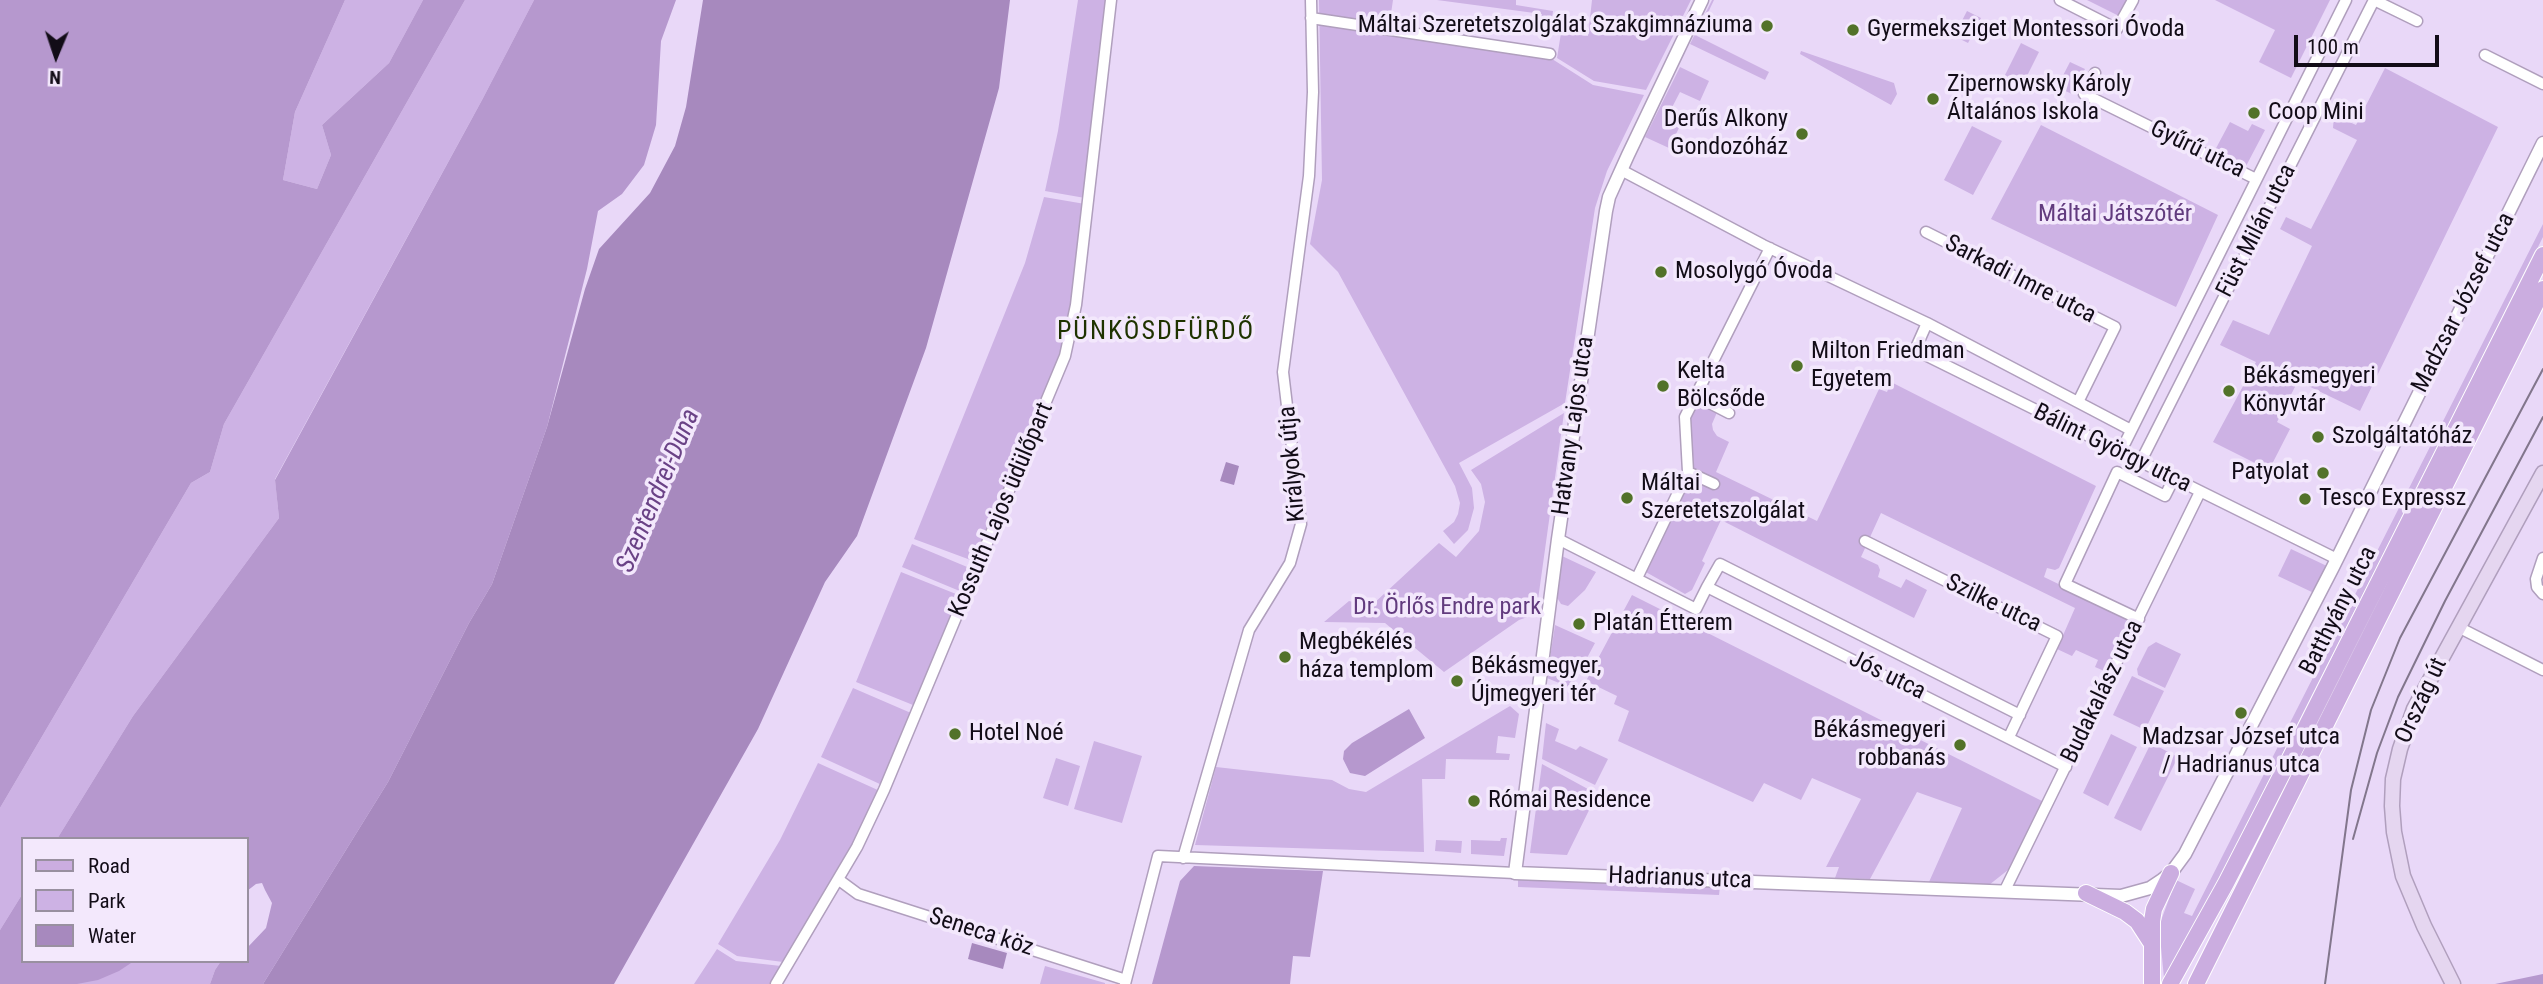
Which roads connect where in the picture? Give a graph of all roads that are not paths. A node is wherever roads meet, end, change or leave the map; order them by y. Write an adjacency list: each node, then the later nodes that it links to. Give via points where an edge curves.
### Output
1 (1111, 0): 49 (street, Kossuth Lajos üdülőpart, via 1076,306 1065,356 884,790)
2 (1311, 0): 8 (street, Királyok útja)
3 (1702, 0): 15 (street, Hatvany Lajos utca)
4 (2060, 0): 5 (street, via 2117,29)
5 (2133, 0)
6 (2346, 0): 16 (street, Füst Milán utca)
7 (2374, 0): 9 (street); 27 (street, Füst Milán utca)
8 (1311, 18): 10 (street); 46 (street, Királyok útja, via 1309,176 1283,372 1301,524 1290,564 1249,630)
9 (2417, 21)
10 (1549, 54)
11 (2484, 55): 13 (street)
12 (2095, 73): 16 (street, Gyűrű utca, via 2084,94)
13 (2543, 84)
14 (2543, 143): 36 (street, Madzsar József utca)
15 (1621, 170): 18 (street, Bálint György utca); 33 (street, Hatvany Lajos utca, via 1606,211)
16 (2256, 179): 25 (street, Füst Milán utca)
17 (1926, 232): 23 (street, Sarkadi Imre utca, via 2115,327)
18 (1770, 248): 21 (street, Bálint György utca); 22 (street)
19 (2543, 255): 56 (main road, Batthyány utca, via 2226,883)
20 (2543, 289): 57 (main road, Batthyány utca)
21 (1927, 323): 23 (street, Bálint György utca); 26 (street, Bálint György utca, via 1915,351)
22 (1696, 396): 24 (street); 28 (street, via 1685,417)
23 (2078, 402): 25 (street, Bálint György utca)
24 (1729, 413)
25 (2131, 430): 26 (street, Füst Milán utca)
26 (2120, 453): 27 (street, Bálint György utca)
27 (2140, 463): 30 (street, Bálint György utca)
28 (1688, 472): 31 (street); 37 (street)
29 (2543, 473): 41 (main road, Ország út)
30 (2173, 480): 32 (street, Bálint György utca); 40 (street, via 2165,496 2117,472 2065,584)
31 (1714, 484)
32 (2200, 492): 36 (street, Bálint György utca); 40 (street, Budakalász utca)
33 (1558, 540): 37 (street, Jós utca); 47 (street, Hatvany Lajos utca)
34 (1865, 541): 43 (street, Szilke utca, via 2057,636)
35 (2543, 558): 39 (street, via 2536,584)
36 (2337, 559): 48 (street, Madzsar József utca)
37 (1637, 578): 38 (street, Jós utca, via 1696,609)
38 (1707, 587): 43 (street, Jós utca, via 1720,564); 44 (street, Jós utca)
39 (2543, 594)
40 (2139, 619): 45 (street, Budakalász utca)
41 (2458, 627): 42 (street); 58 (main road, Ország út, via 2405,733 2392,806 2408,891)
42 (2543, 670)
43 (2020, 715): 44 (street, Szilke utca)
44 (2009, 737): 45 (street, Jós utca)
45 (2066, 766): 50 (street, Budakalász utca)
46 (1183, 858): 47 (street, Hadrianus utca); 53 (street, via 1158,856)
47 (1516, 873): 50 (street, Hadrianus utca)
48 (2171, 873): 51 (street, Hadrianus utca, via 2138,892 2121,896); 52 (main road, via 2154,909)
49 (839, 880): 53 (street, Seneca köz, via 858,894); 54 (street, Kossuth Lajos üdülőpart)
50 (2005, 890): 51 (street, Hadrianus utca)
51 (2086, 893): 52 (main road, via 2125,912)
52 (2150, 941): 55 (main road)
53 (1125, 982)
54 (776, 984)
55 (2152, 984)
56 (2169, 984)
57 (2196, 984)
58 (2453, 984)

